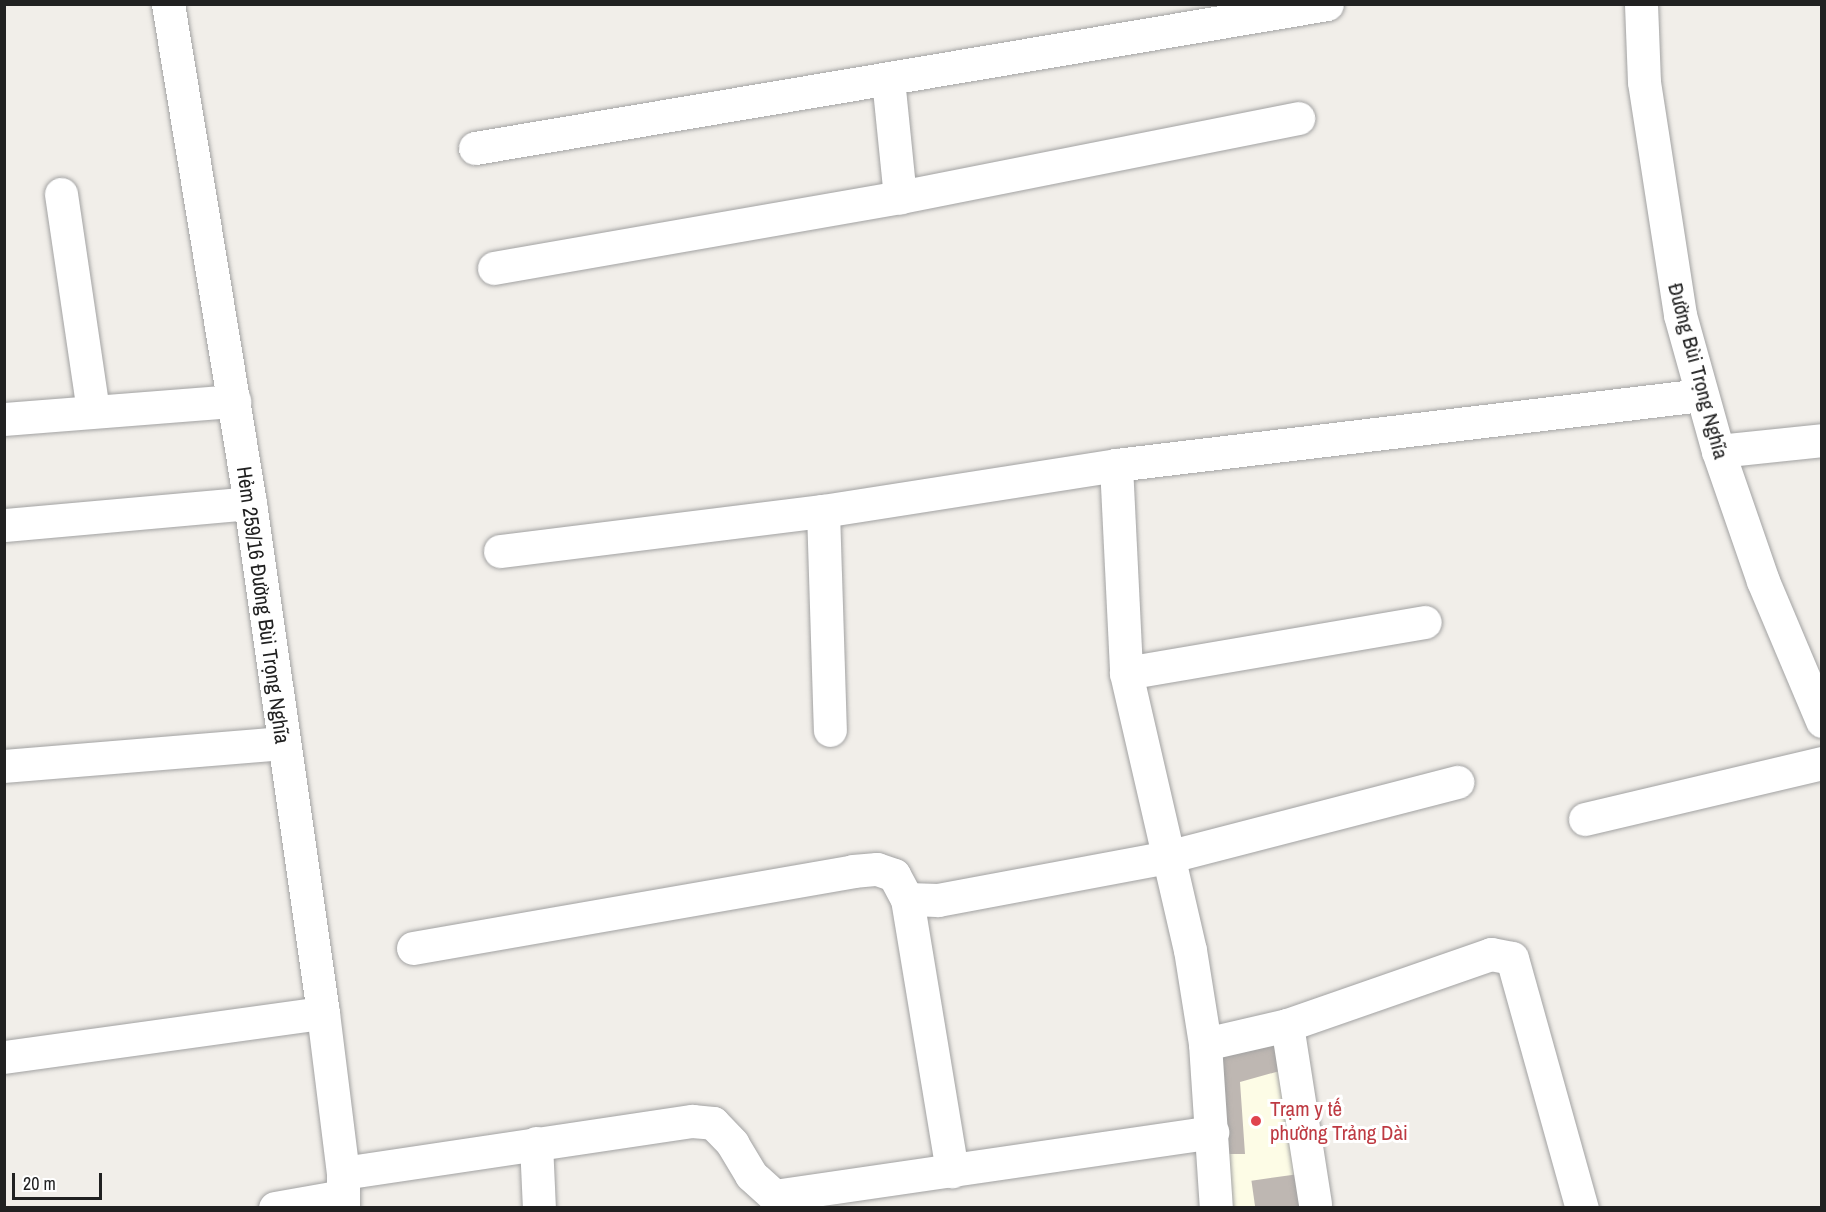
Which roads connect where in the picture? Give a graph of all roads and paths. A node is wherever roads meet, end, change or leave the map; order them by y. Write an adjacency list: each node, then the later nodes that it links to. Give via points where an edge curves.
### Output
1 (168, 4): 11 (street, Hẻm 259/16 Đường Bùi Trọng Nghĩa)
2 (1327, 4): 4 (street)
3 (1641, 4): 10 (street, Đường Bùi Trọng Nghĩa, via 1644,82 1659,197 1680,315)
4 (888, 79): 6 (street); 8 (street)
5 (1298, 118): 8 (street)
6 (475, 148)
7 (61, 194): 12 (street)
8 (900, 197): 9 (street)
9 (494, 268)
10 (1701, 395): 15 (street, Đường Bùi Trọng Nghĩa); 16 (street)
11 (234, 401): 12 (street); 17 (street, Hẻm 259/16 Đường Bùi Trọng Nghĩa)
12 (93, 410): 13 (street)
13 (4, 419)
14 (1821, 440): 15 (street)
15 (1718, 451): 23 (street, Đường Bùi Trọng Nghĩa, via 1762,581)
16 (1116, 465): 18 (street); 22 (street)
17 (250, 503): 19 (street); 25 (street, Hẻm 259/16 Đường Bùi Trọng Nghĩa)
18 (823, 511): 20 (street); 24 (street)
19 (4, 525)
20 (500, 551)
21 (1425, 622): 22 (street)
22 (1126, 673): 30 (street)
23 (1821, 721)
24 (830, 730)
25 (282, 742): 27 (street); 33 (street, Hẻm 259/16 Đường Bùi Trọng Nghĩa)
26 (1821, 763): 29 (street)
27 (4, 766)
28 (1457, 782): 30 (street)
29 (1585, 819)
30 (1167, 857): 31 (street, via 938,900 919,903); 35 (street, via 1190,950)
31 (907, 899): 32 (street, via 894,875 877,869 853,871); 39 (street)
32 (413, 948)
33 (323, 1013): 36 (street); 40 (street, Hẻm 259/16 Đường Bùi Trọng Nghĩa)
34 (1287, 1025): 35 (street); 42 (street); 46 (street, via 1491,954 1512,958)
35 (1205, 1044): 37 (street)
36 (4, 1057)
37 (1212, 1132): 39 (street); 45 (street)
38 (536, 1143): 40 (street); 41 (street, via 692,1120 713,1123 732,1143 751,1175 774,1196); 44 (street)
39 (952, 1171): 41 (street)
40 (343, 1192): 43 (street)
41 (819, 1199)
42 (1315, 1204)
43 (275, 1208)
44 (539, 1208)
45 (1216, 1208)
46 (1582, 1208)

